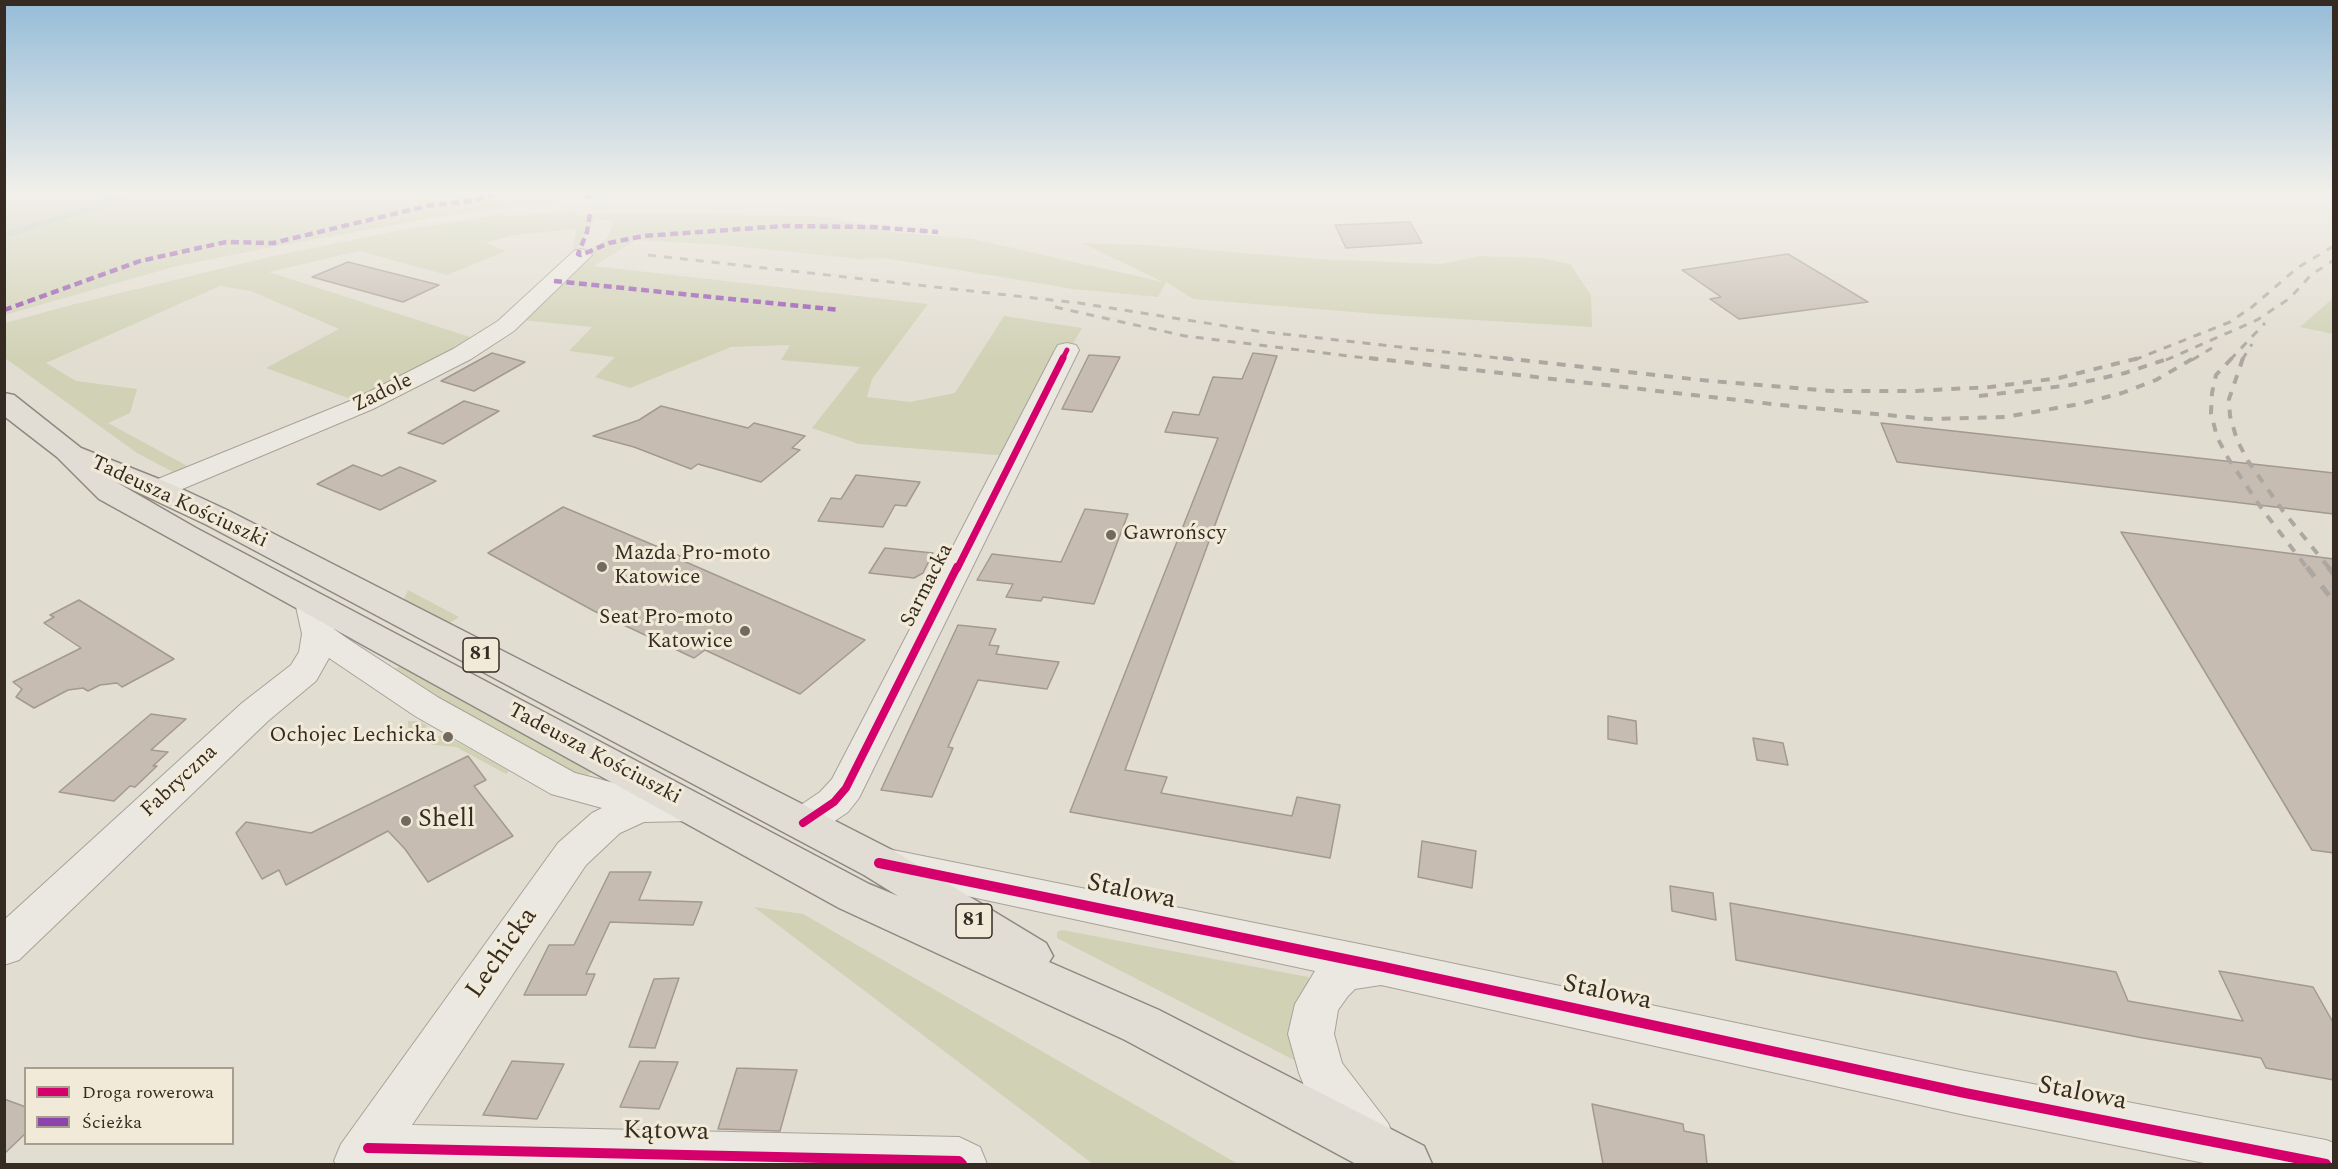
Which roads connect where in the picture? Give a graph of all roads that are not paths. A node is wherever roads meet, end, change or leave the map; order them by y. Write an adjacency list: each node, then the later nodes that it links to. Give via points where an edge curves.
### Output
1 (581, 255): 5 (street, Zadole, via 506,326 462,354 364,404)
2 (1067, 350): 11 (street, Sarmacka, via 846,788 834,802)
3 (4, 401): 4 (main road, Tadeusza Kościuszki / 81)
4 (67, 451): 5 (main road, Tadeusza Kościuszki / 81); 6 (main road, Tadeusza Kościuszki / 81, via 110,493)
5 (158, 489): 11 (main road, Tadeusza Kościuszki / 81)
6 (315, 618): 7 (street, via 339,649); 8 (street, Fabryczna, via 316,652); 10 (main road, Tadeusza Kościuszki / 81)
7 (364, 664): 8 (street); 9 (street, via 427,707)
8 (304, 673): 14 (street, Fabryczna, via 255,712)
9 (583, 791): 10 (street); 12 (street, via 582,828)
10 (670, 806): 12 (street, Lechicka, via 632,811 606,823); 16 (main road, Tadeusza Kościuszki / 81, via 854,896)
11 (803, 823): 13 (main road, Tadeusza Kościuszki / 81)
12 (572, 854): 17 (street, Lechicka)
13 (879, 863): 15 (street, Stalowa); 16 (main road, Tadeusza Kościuszki / 81)
14 (4, 947)
15 (1384, 967): 18 (street, Stalowa, via 1353,971 1332,983 1317,1004 1311,1034 1322,1073); 20 (street, Stalowa, via 1953,1090)
16 (1142, 1025): 18 (main road, Tadeusza Kościuszki / 81)
17 (362, 1156): 19 (street, Kątowa)
18 (1391, 1156)
19 (962, 1164)
20 (2326, 1164)

